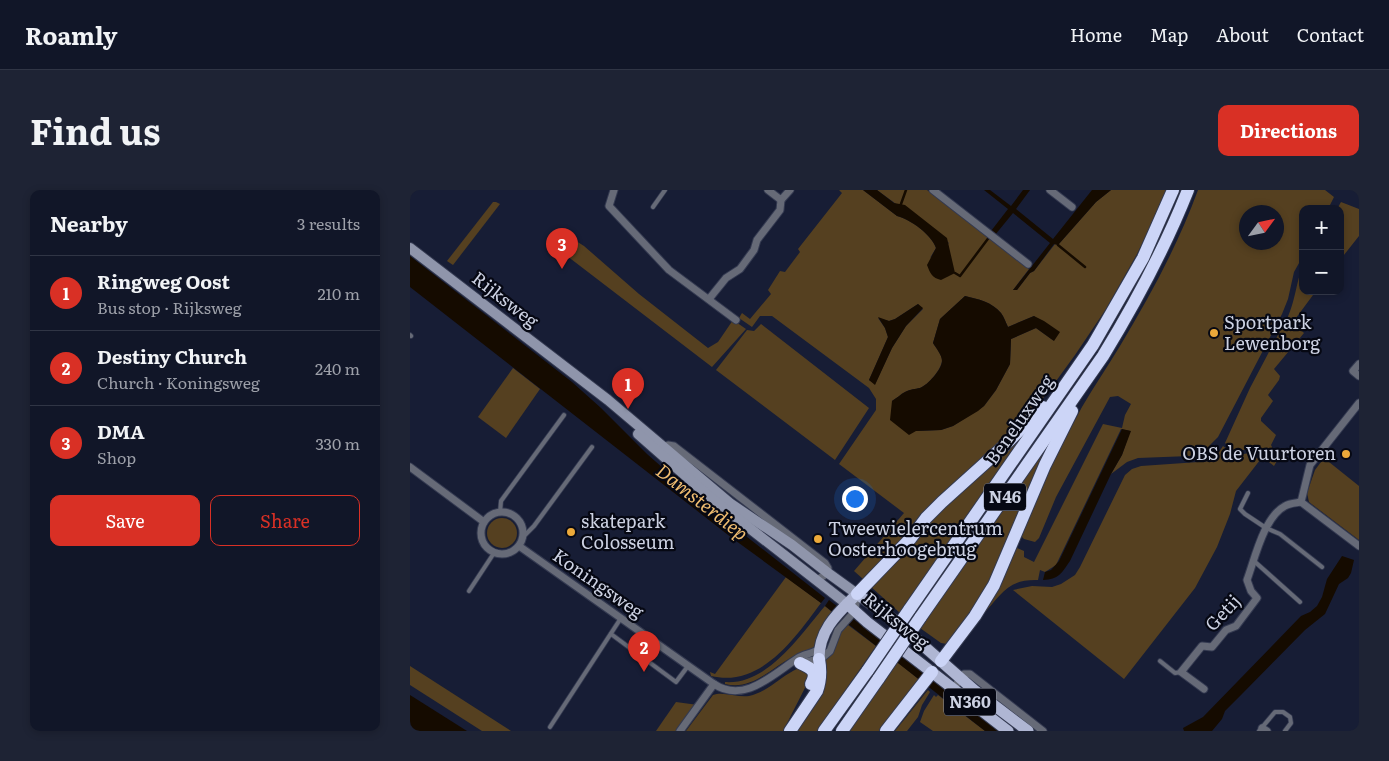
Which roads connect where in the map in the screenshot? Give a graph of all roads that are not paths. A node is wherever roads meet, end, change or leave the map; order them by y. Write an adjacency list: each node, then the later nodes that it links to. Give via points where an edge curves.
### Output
1 (614, 190): 14 (street, via 609,206 669,270)
2 (665, 190): 10 (lane)
3 (768, 190): 9 (street)
4 (790, 190): 9 (street)
5 (933, 190): 13 (street)
6 (1050, 190): 11 (street)
7 (1173, 190): 19 (highway, Beneluxweg / N46, via 1143,258)
8 (1188, 190): 17 (highway, Beneluxweg / N46, via 1129,314)
9 (781, 200): 14 (street, via 780,210 740,270 726,278)
10 (653, 206)
11 (1072, 206)
12 (410, 248): 23 (main road, Rijksweg, via 579,379 604,404)
13 (1028, 264)
14 (709, 299): 15 (street)
15 (736, 320)
16 (1359, 364): 18 (street, via 1353,371)
17 (1090, 376): 45 (highway, N46, via 1045,465 994,585); 60 (highway, Beneluxweg / N46, bridge)
18 (1359, 376)
19 (1068, 382): 39 (highway, N46, via 1003,448 926,518); 59 (highway, Beneluxweg / N46, bridge)
20 (1359, 403): 26 (street, via 1310,465)
21 (564, 415): 27 (lane, via 502,501)
22 (592, 447): 30 (lane)
23 (662, 451): 36 (main road, Rijksweg); 37 (main road, Rijksweg, via 711,498)
24 (410, 467): 28 (street)
25 (1248, 493): 29 (lane, via 1240,509)
26 (1300, 502): 29 (street, Getij, via 1286,505); 32 (street)
27 (500, 513): 28 (street); 30 (street, via 510,514 518,520)
28 (484, 522): 33 (street, via 482,540)
29 (1266, 528): 34 (street, Getij); 35 (lane, via 1280,534)
30 (523, 538): 31 (street)
31 (519, 546): 33 (street, via 508,554); 42 (street, Koningsweg)
32 (1359, 546)
33 (494, 553): 38 (lane)
34 (1254, 561): 40 (lane); 49 (street, Getij, via 1247,580 1257,598 1236,626 1226,630 1212,647 1202,646)
35 (1322, 567)
36 (828, 573): 37 (street); 39 (main road, Rijksweg / N360)
37 (817, 580): 41 (main road, Rijksweg / N360, via 832,592)
38 (469, 591)
39 (857, 594): 41 (main road); 45 (main road, Rijksweg / N360, via 894,620)
40 (1300, 602)
41 (846, 613): 44 (main road, via 823,634); 50 (main road, Rijksweg / N360, via 867,622)
42 (621, 618): 43 (lane); 48 (street, Koningsweg)
43 (611, 634): 48 (lane, via 676,682); 55 (lane)
44 (819, 654): 47 (street, Koningsweg); 47 (street, Koningsweg, via 800,657); 56 (highway, via 821,669 817,691)
45 (940, 661): 50 (main road, N46); 51 (main road, Rijksweg / N360)
46 (1160, 661): 49 (lane, via 1175,673)
47 (794, 664): 52 (street, Koningsweg, via 742,691 725,690); 56 (highway, via 811,669 814,678 797,710)
48 (688, 666): 52 (street, Koningsweg)
49 (1181, 672): 53 (street)
50 (928, 678): 54 (main road, Rijksweg / N360); 61 (highway, N46)
51 (960, 678): 54 (street); 63 (main road, Rijksweg / N360); 64 (street, Rijksweg, via 970,674)
52 (714, 684): 58 (street)
53 (1204, 689)
54 (954, 690): 62 (main road, Rijksweg / N360)
55 (550, 727)
56 (791, 730)
57 (1262, 730): 65 (lane, via 1275,712 1283,712 1290,717 1291,723)
58 (680, 731)
59 (824, 731)
60 (842, 731)
61 (886, 731)
62 (1008, 731)
63 (1028, 731)
64 (1043, 731)
65 (1285, 731)

